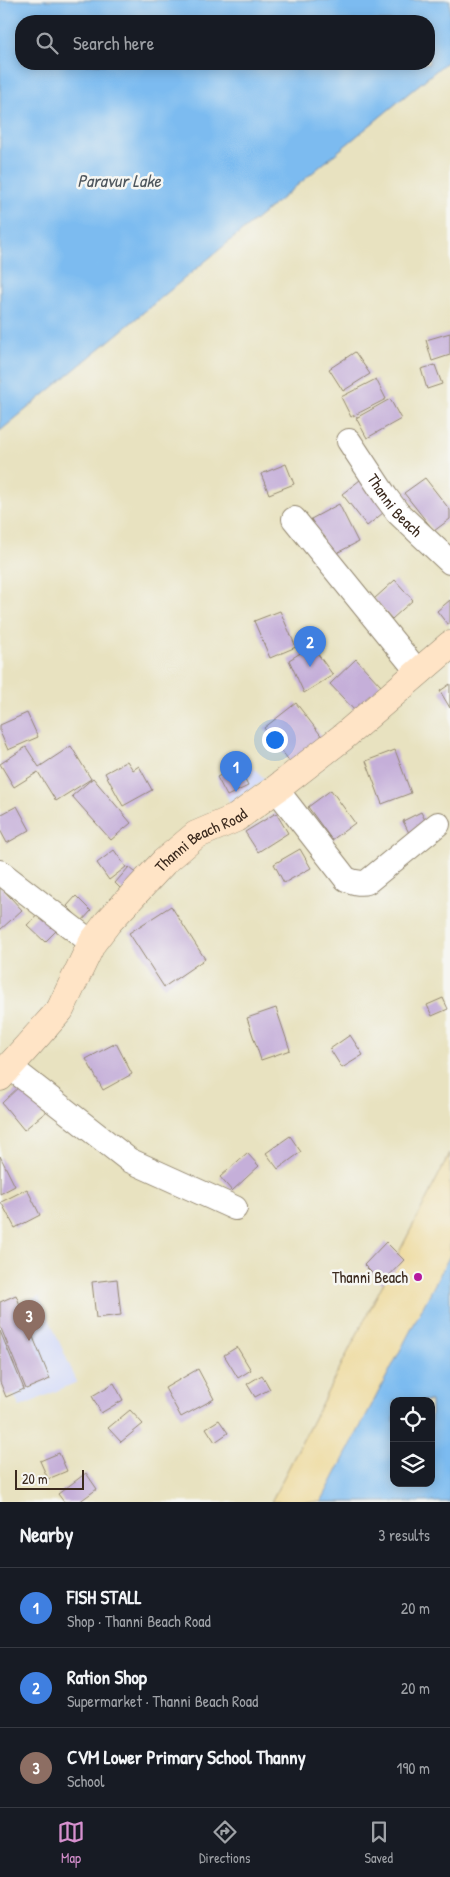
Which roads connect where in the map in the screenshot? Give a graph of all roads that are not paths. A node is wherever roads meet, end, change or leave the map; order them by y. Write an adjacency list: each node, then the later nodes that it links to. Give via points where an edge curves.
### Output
1 (349, 441): 3 (street, Thanni Beach, via 398,512)
2 (294, 519): 5 (street)
3 (450, 562)
4 (450, 645): 5 (main road, Thanni Beach Road)
5 (418, 672): 6 (main road, Thanni Beach Road)
6 (276, 789): 7 (street, via 346,879 353,882 367,882); 9 (main road, Thanni Beach Road, via 236,818 196,835 164,862)
7 (438, 824)
8 (0, 872): 9 (street)
9 (92, 942): 10 (main road, Thanni Beach Road, via 60,1010)
10 (5, 1072): 11 (street, via 129,1160)
11 (235, 1208)

